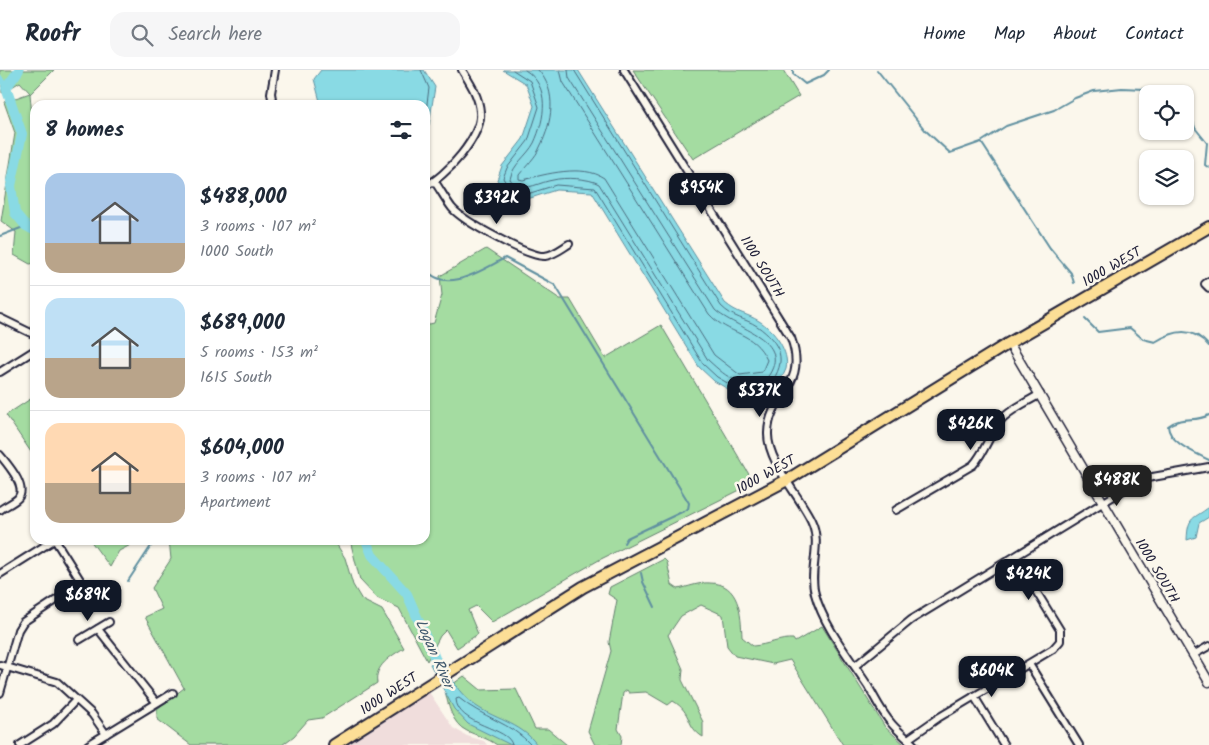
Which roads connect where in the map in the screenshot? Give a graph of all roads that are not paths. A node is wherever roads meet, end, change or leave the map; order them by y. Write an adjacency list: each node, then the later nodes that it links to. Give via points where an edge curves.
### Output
1 (275, 70): 4 (street)
2 (462, 70): 5 (street, via 476,95 481,114 478,128 465,150)
3 (624, 70): 19 (street, 1100 SOUTH, via 791,338 796,352 796,370 790,386 771,414 768,434 773,455)
4 (272, 100)
5 (435, 182): 6 (street); 8 (street, via 453,209 479,228 531,254 552,254)
6 (430, 184)
7 (1209, 227): 13 (main road, 1000 WEST)
8 (569, 244)
9 (1209, 281): 10 (street, via 1205,284)
10 (1209, 288)
11 (0, 318): 12 (street)
12 (30, 332)
13 (1009, 343): 16 (street, 1000 SOUTH); 19 (main road, 1000 WEST)
14 (30, 353): 15 (street)
15 (0, 372)
16 (1040, 394): 20 (street, 1000 SOUTH); 22 (street, via 1000,420 982,455 973,465)
17 (0, 455): 21 (street, via 19,483 20,492 17,499)
18 (1209, 467): 20 (street, via 1147,478)
19 (787, 480): 34 (street, via 812,521 817,541 814,593 822,613); 46 (main road, 1000 WEST, via 619,567 462,662)
20 (1102, 503): 25 (street); 31 (street, 1000 SOUTH)
21 (0, 510)
22 (896, 510)
23 (46, 545): 26 (street)
24 (57, 545): 35 (street, via 82,583 23,622)
25 (1015, 557): 32 (street, via 1060,630 1060,640 1053,649); 34 (street, via 911,620)
26 (0, 574)
27 (109, 622): 28 (street)
28 (98, 628): 29 (street); 41 (street)
29 (78, 640)
30 (1209, 646): 31 (street)
31 (1193, 655): 36 (street, 1000 SOUTH)
32 (1029, 664): 39 (street); 49 (street)
33 (0, 665): 35 (street)
34 (855, 666): 43 (street, via 891,723)
35 (7, 667): 37 (street); 40 (street, via 52,680)
36 (1209, 682)
37 (0, 693)
38 (173, 693): 41 (street)
39 (974, 696): 43 (street); 48 (street)
40 (76, 700): 42 (street); 44 (street, via 53,724)
41 (156, 702): 42 (street)
42 (106, 734): 45 (street)
43 (908, 740): 47 (street)
44 (20, 745)
45 (88, 745)
46 (334, 745)
47 (914, 745)
48 (1004, 745)
49 (1079, 745)

